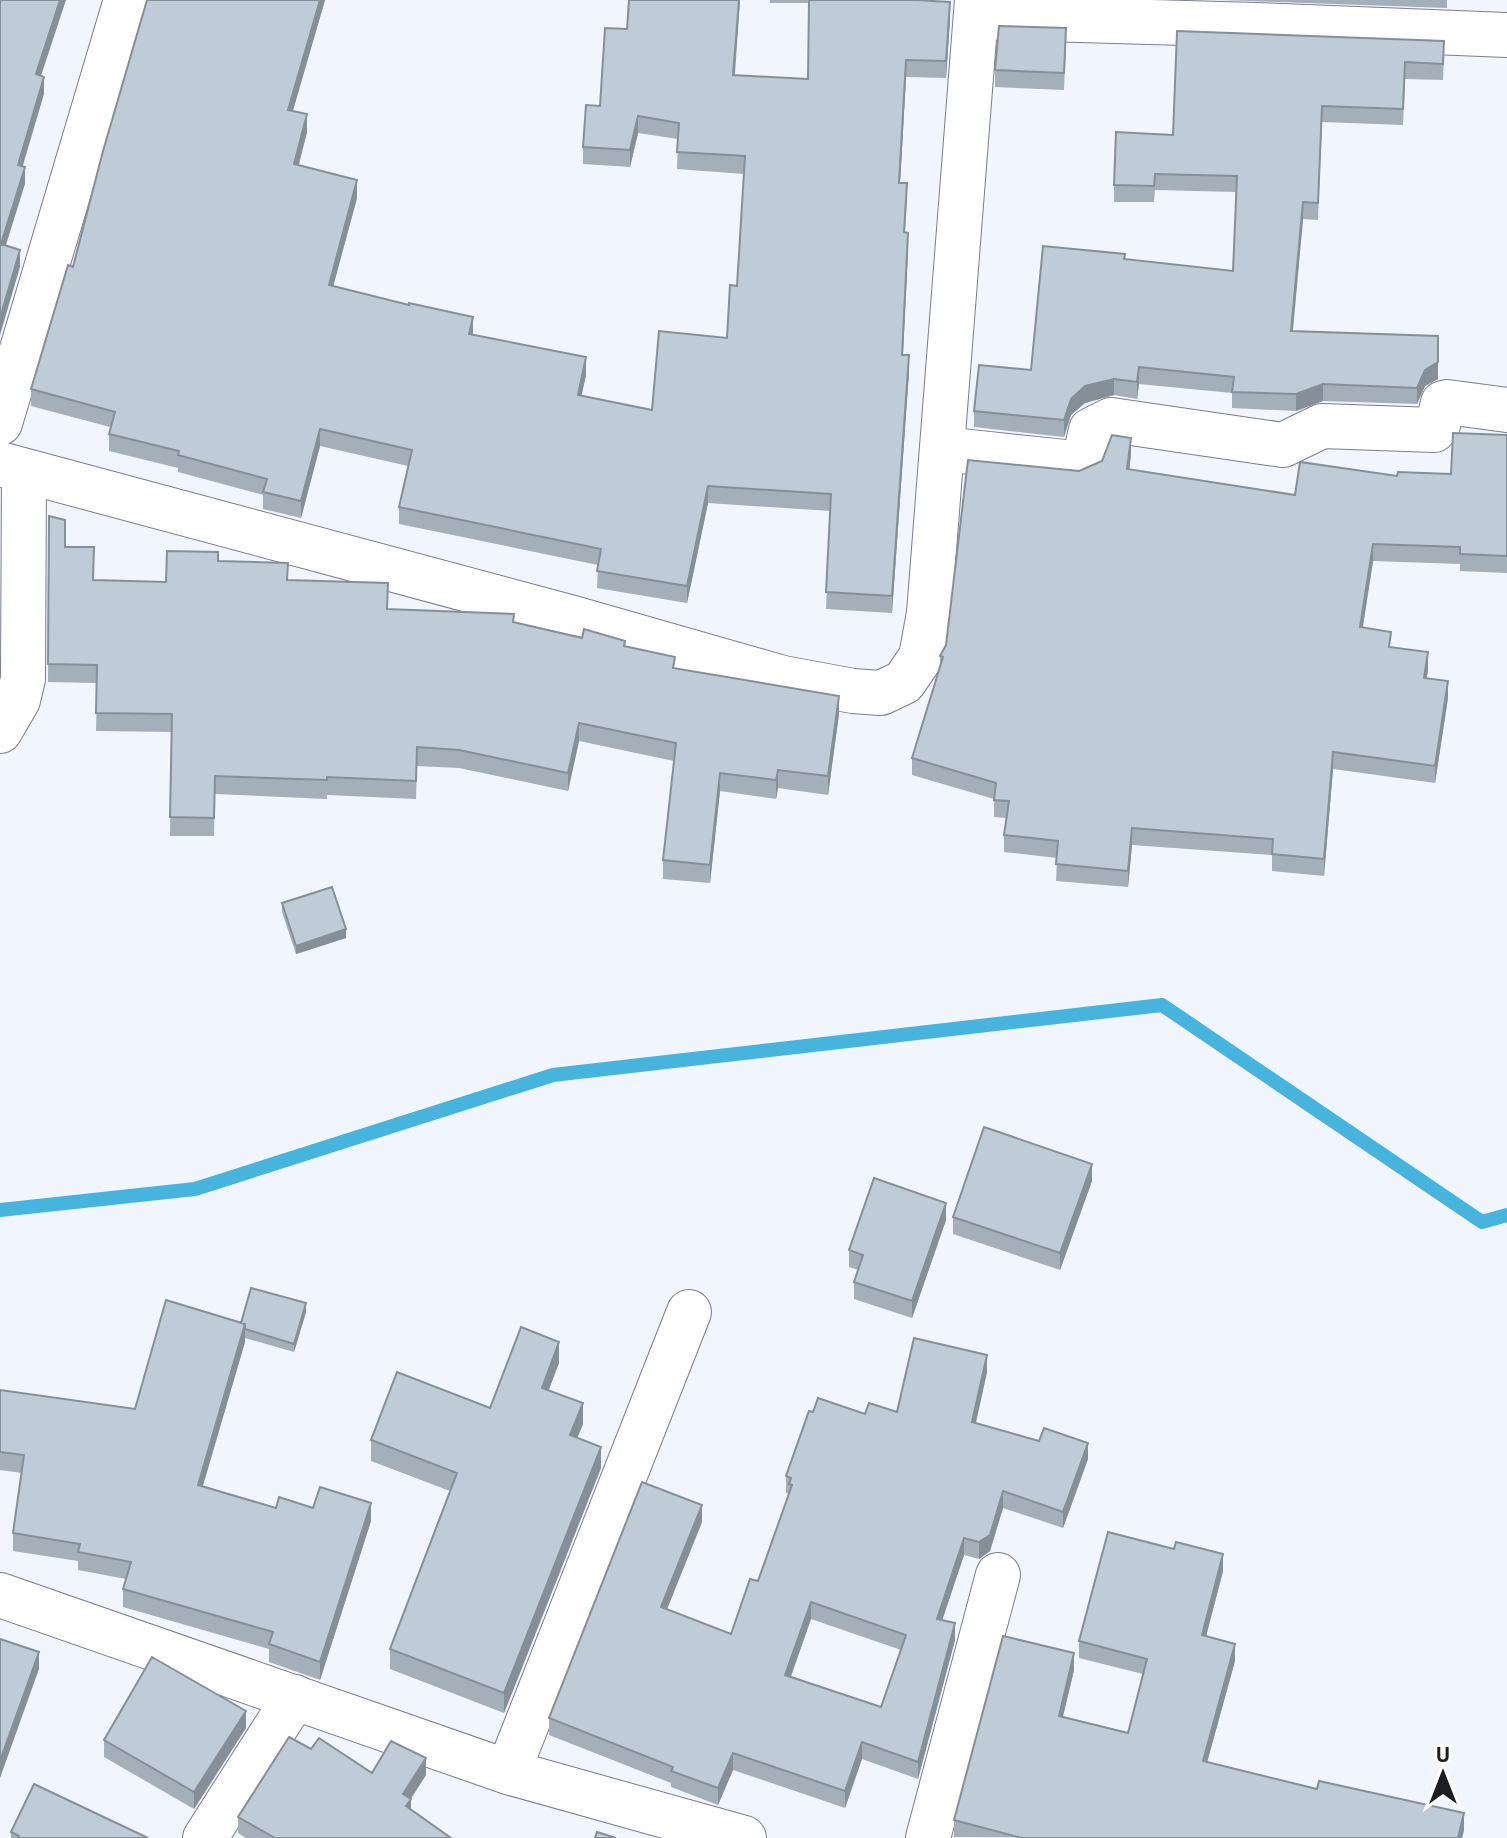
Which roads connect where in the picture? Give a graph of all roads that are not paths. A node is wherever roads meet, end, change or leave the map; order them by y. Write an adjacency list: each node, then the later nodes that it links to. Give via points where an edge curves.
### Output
1 (126, 0): 6 (street)
2 (976, 9): 3 (street); 7 (street)
3 (1257, 12): 4 (street)
4 (1507, 35)
5 (1507, 410): 7 (street, via 1447,402 1434,430 1322,426 1283,445 1111,420 1091,430 1084,461 1074,463)
6 (0, 423)
7 (943, 449): 8 (street, via 921,657 904,682 881,693 783,678)
8 (12, 467): 9 (street, via 23,679)
9 (0, 731)
10 (689, 1312): 14 (street)
11 (998, 1575): 17 (street)
12 (0, 1595): 13 (street)
13 (295, 1697): 14 (street); 15 (street)
14 (508, 1772): 16 (street)
15 (205, 1838)
16 (744, 1838)
17 (928, 1838)

